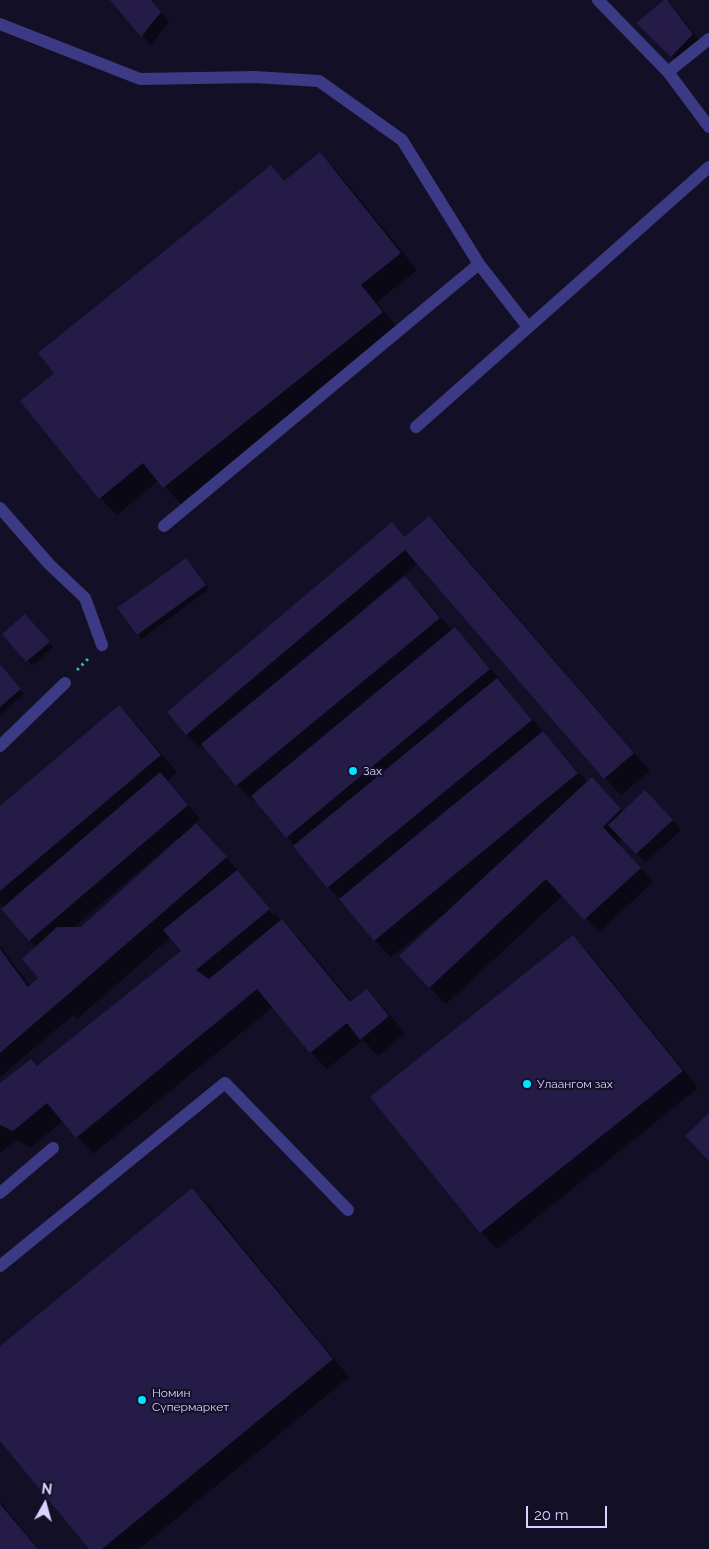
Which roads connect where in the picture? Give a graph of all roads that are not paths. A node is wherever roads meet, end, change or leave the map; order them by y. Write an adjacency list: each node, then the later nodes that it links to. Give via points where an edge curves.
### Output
1 (598, 0): 4 (street)
2 (0, 24): 7 (street, via 140,79 255,77 319,82 402,140)
3 (709, 39): 4 (street)
4 (668, 72): 5 (street)
5 (709, 127)
6 (709, 167): 8 (street)
7 (479, 264): 8 (street); 11 (street)
8 (528, 327): 9 (street)
9 (416, 427)
10 (0, 508): 12 (street, via 49,564 85,598)
11 (164, 526)
12 (102, 645)
13 (65, 683): 14 (street)
14 (0, 746)
15 (53, 1148): 16 (street)
16 (0, 1193)
17 (348, 1210): 18 (street, via 225,1083)
18 (0, 1266)

